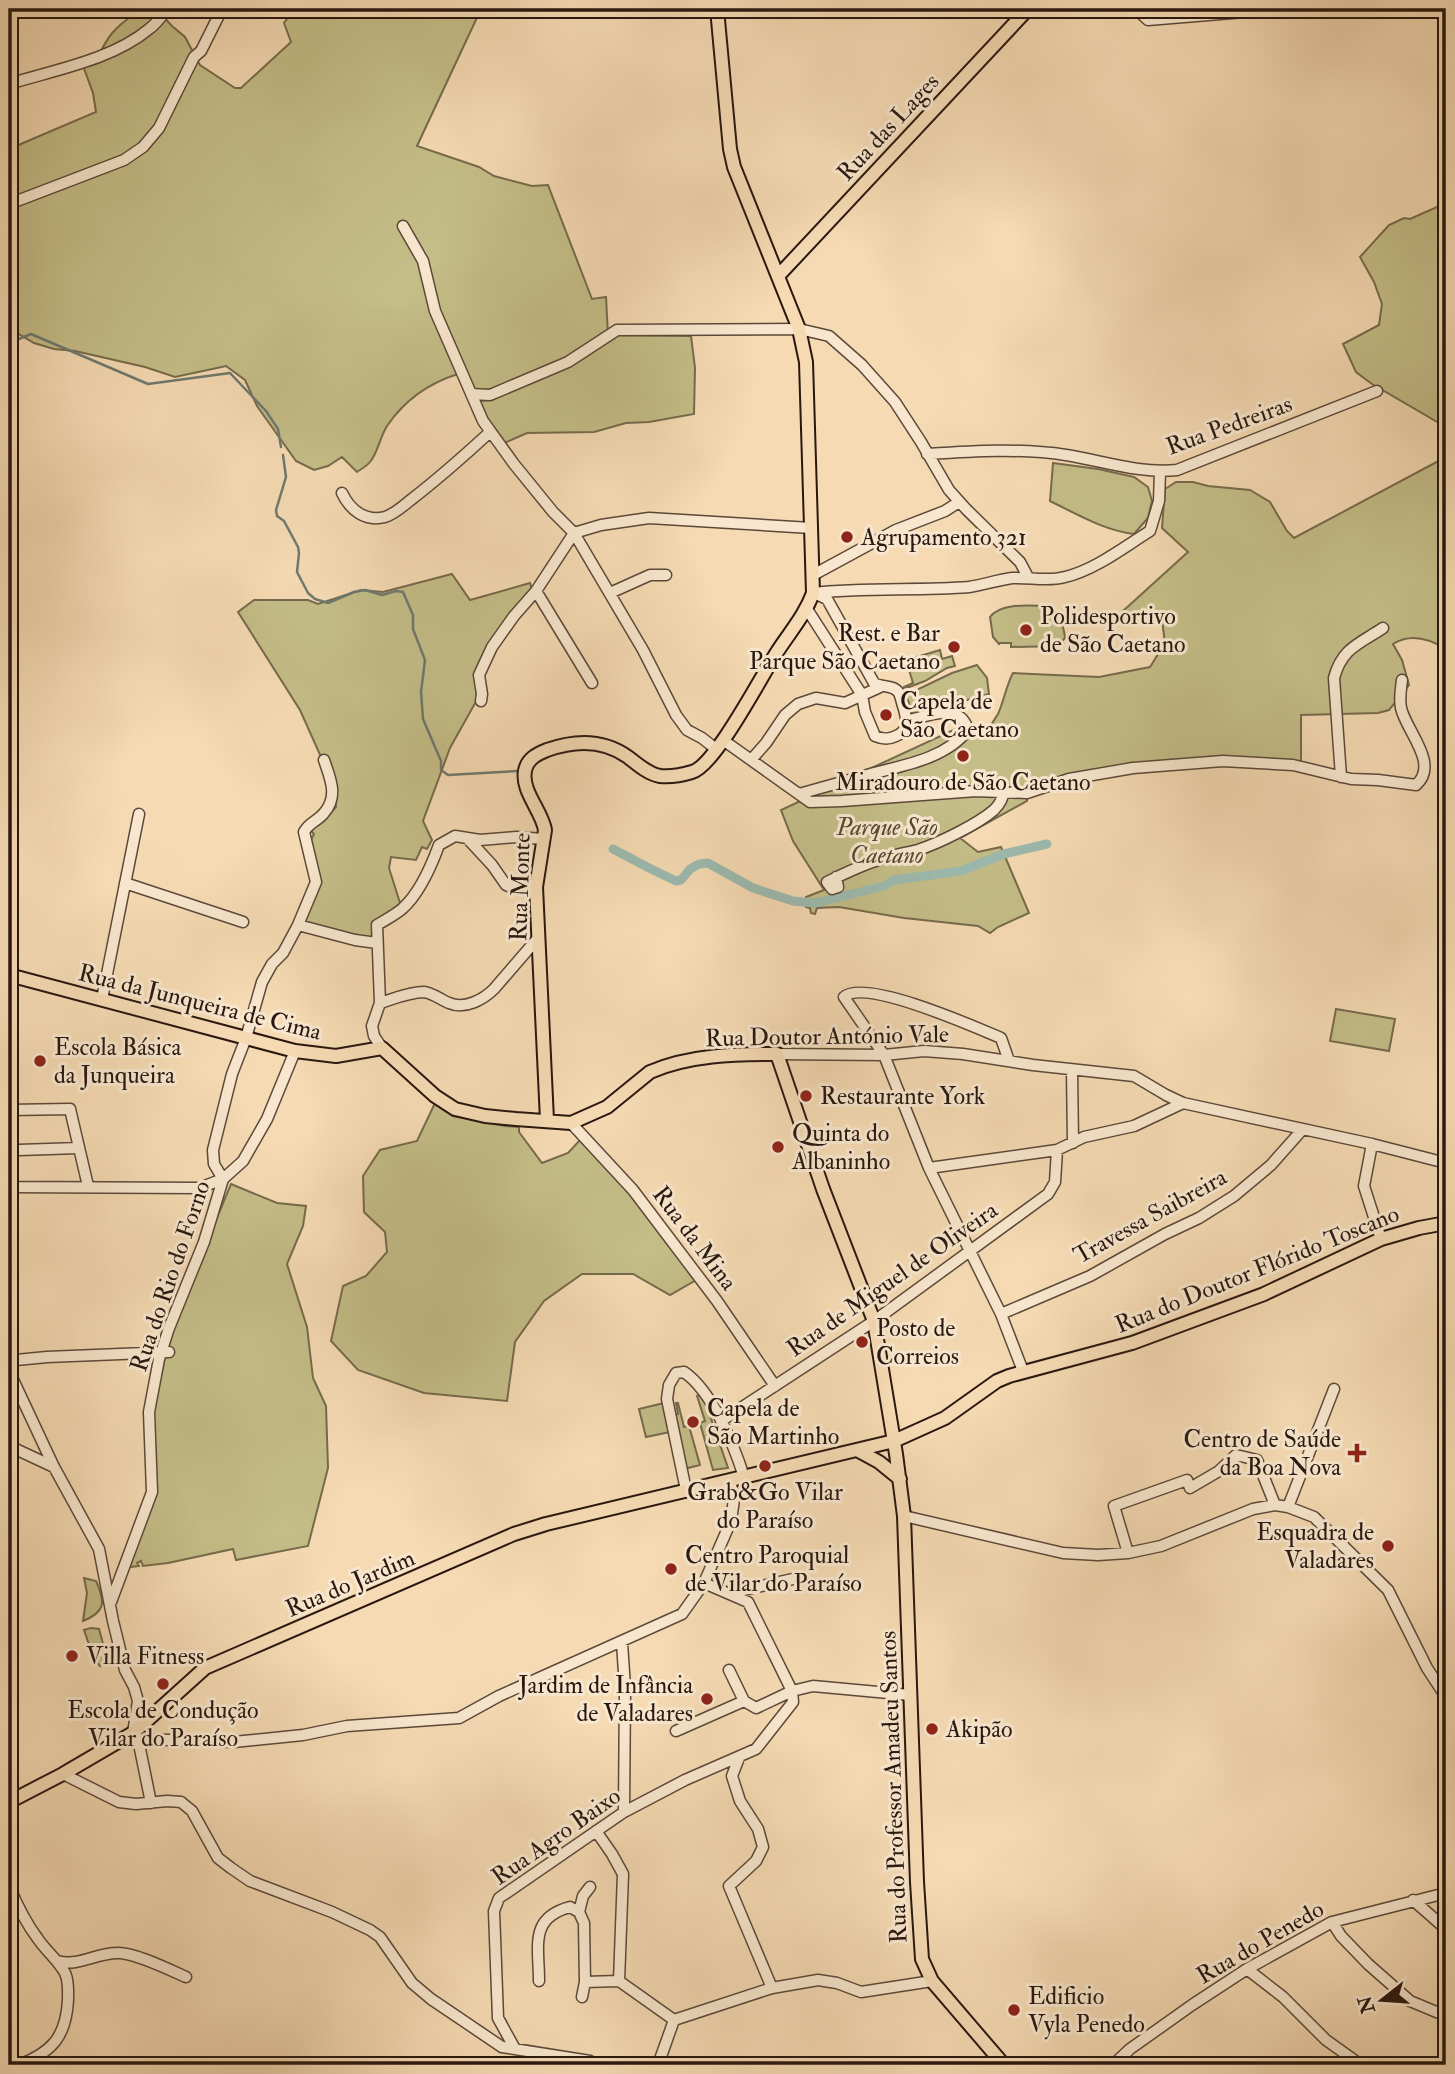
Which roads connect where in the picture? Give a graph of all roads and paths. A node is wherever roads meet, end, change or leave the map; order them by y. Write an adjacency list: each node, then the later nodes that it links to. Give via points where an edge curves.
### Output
1 (167, 9): 7 (street, via 134,41 111,52)
2 (222, 9): 8 (street, via 159,128 143,147 124,160)
3 (717, 9): 10 (main road, via 734,167)
4 (1028, 9): 10 (main road, Rua das Lages)
5 (1136, 9): 6 (street, via 1148,20)
6 (1280, 9)
7 (9, 84)
8 (9, 204)
9 (403, 226): 13 (street, via 423,261 435,311)
10 (779, 275): 11 (main road)
11 (799, 329): 13 (street, via 617,330 568,362 490,395); 15 (street, via 829,336 862,365 894,402); 19 (main road, via 808,383)
12 (1377, 391): 16 (street, Rua Pedreiras, via 1177,470)
13 (471, 394): 14 (street)
14 (490, 432): 17 (street, via 392,515 373,519 357,514); 20 (street)
15 (927, 454): 16 (street, via 1002,450 1064,455); 18 (street)
16 (1160, 472): 23 (street, Rua Pedreiras, via 1159,501 1150,531 1066,577)
17 (342, 493)
18 (959, 502): 22 (street); 23 (street, via 1020,562)
19 (811, 528): 20 (street, via 649,518 601,524); 22 (main road, Rua Monte)
20 (574, 533): 24 (street); 25 (street)
21 (666, 575): 25 (street, via 650,575)
22 (813, 575): 26 (main road, Rua Monte)
23 (1028, 577): 26 (street, via 971,587)
24 (536, 591): 30 (street); 33 (street, via 492,647 479,675)
25 (610, 593): 37 (street, via 676,715 687,730)
26 (813, 593): 27 (main road, Rua Monte); 31 (street, via 827,599)
27 (807, 610): 32 (street); 37 (main road, Rua Monte)
28 (1383, 628): 40 (street, via 1348,650 1338,663 1334,678)
29 (1402, 680): 40 (street, via 1401,708 1425,766 1423,779 1416,785)
30 (592, 683)
31 (880, 687): 32 (street); 34 (street, via 898,692)
32 (862, 695): 34 (street, via 875,736 900,735); 39 (street, via 845,703 816,698 798,704)
33 (481, 701)
34 (908, 721): 35 (street, via 946,711 958,716)
35 (967, 728): 36 (street); 42 (street, via 941,752 921,760)
36 (978, 729)
37 (720, 744): 39 (street); 45 (main road, Rua Monte, via 697,771 670,776 650,773 602,743 565,744 540,752 524,772 544,822)
38 (324, 760): 50 (street, via 333,800 304,832 316,882)
39 (751, 760): 42 (street)
40 (1341, 776): 41 (street, via 1293,765 1223,761 1133,768 1069,779 1027,793)
41 (1004, 791): 42 (street, via 810,802); 46 (street, via 995,809 948,837)
42 (799, 794)
43 (139, 814): 47 (street)
44 (468, 839): 45 (street); 48 (street, via 506,884); 52 (street, via 455,836 439,845 430,870 413,895 402,909 377,925)
45 (544, 839): 48 (main road, Rua Monte)
46 (836, 877)
47 (125, 883): 49 (street); 54 (street)
48 (536, 887): 51 (main road, Rua Monte)
49 (243, 922)
50 (298, 925): 52 (street); 56 (street, via 262,982)
51 (538, 938): 55 (street, via 478,1001 458,1006 423,992); 66 (main road, Rua Monte)
52 (377, 943): 55 (street)
53 (9, 975): 54 (main road, Rua da Junqueira de Cima)
54 (102, 999): 56 (main road, Rua da Junqueira de Cima)
55 (380, 1003): 57 (street, via 372,1026)
56 (246, 1038): 58 (main road, Rua da Junqueira de Cima); 78 (street, via 213,1150 214,1164)
57 (382, 1048): 58 (main road, Rua da Junqueira de Cima, via 336,1056); 66 (main road, via 455,1109)
58 (295, 1051): 78 (street, Rua do Rio do Forno, via 267,1119 243,1161)
59 (777, 1054): 60 (street, Rua Doutor António Vale); 67 (main road, Rua Doutor António Vale, via 688,1060 658,1068 607,1107); 85 (main road, Rua do Professor Amadeu Santos)
60 (884, 1055): 61 (street, Rua Doutor António Vale, via 924,1051); 61 (street, via 844,997 852,992 886,995 1001,1038); 77 (street)
61 (1009, 1061): 62 (street, Rua Doutor António Vale)
62 (1072, 1070): 63 (street, Rua Doutor António Vale, via 1134,1076); 70 (street)
63 (1183, 1103): 69 (street, Rua Doutor António Vale); 70 (street, via 1134,1126)
64 (9, 1110): 72 (street, via 69,1109)
65 (1446, 1115): 68 (street)
66 (547, 1120): 67 (main road)
67 (571, 1123): 90 (street, Rua da Mina, via 633,1190)
68 (1446, 1129)
69 (1302, 1130): 71 (street, Rua Doutor António Vale); 84 (street, Travessa Saibreira, via 1271,1165 1199,1218 1090,1276)
70 (1073, 1143): 74 (street)
71 (1372, 1144): 75 (street, Rua Doutor António Vale); 82 (street, via 1364,1186)
72 (79, 1148): 73 (street); 79 (street)
73 (19, 1150)
74 (1057, 1150): 77 (street); 83 (street, Rua de Miguel de Oliveira, via 1055,1182 1048,1194)
75 (1446, 1163)
76 (9, 1168): 80 (street)
77 (929, 1168): 83 (street)
78 (223, 1179): 79 (street, via 199,1188); 86 (street, Rua do Rio do Forno)
79 (88, 1186): 80 (street)
80 (11, 1187)
81 (1446, 1223): 82 (main road, Rua do Doutor Flórido Toscano)
82 (1381, 1239): 89 (main road, Rua do Doutor Flórido Toscano, via 1264,1294 1132,1343)
83 (969, 1252): 84 (street); 85 (street, Rua de Miguel de Oliveira)
84 (1001, 1314): 89 (street)
85 (874, 1321): 90 (street, Rua de Miguel de Oliveira); 93 (main road, Rua do Professor Amadeu Santos)
86 (165, 1353): 87 (street, via 47,1357); 106 (street, Rua do Rio do Forno, via 149,1412 152,1492)
87 (9, 1363)
88 (9, 1371): 96 (street)
89 (1023, 1371): 93 (main road, Rua do Doutor Flórido Toscano, via 997,1381 933,1424)
90 (775, 1386): 92 (street, Rua de Miguel de Oliveira)
91 (1334, 1389): 102 (street)
92 (720, 1421): 97 (street); 100 (street, via 693,1378 676,1373 667,1399)
93 (894, 1441): 95 (main road, Rua do Doutor Flórido Toscano); 98 (main road, Rua do Professor Amadeu Santos)
94 (9, 1446): 96 (street)
95 (857, 1450): 97 (main road, Rua do Jardim); 98 (main road)
96 (54, 1467): 105 (street, via 88,1526)
97 (744, 1477): 99 (main road, Rua do Jardim)
98 (900, 1479): 103 (main road, Rua do Professor Amadeu Santos)
99 (730, 1480): 100 (main road, Rua do Jardim); 108 (street, via 734,1499 731,1521)
100 (686, 1490): 118 (main road, Rua do Jardim, via 514,1534 205,1668)
101 (1275, 1506): 102 (street); 104 (street, via 1253,1509 1161,1546); 104 (street, via 1256,1460 1236,1455 1190,1488 1186,1480 1114,1506)
102 (1288, 1507): 115 (street, via 1314,1517 1388,1590)
103 (904, 1516): 104 (street, via 1063,1553); 114 (main road, Rua do Professor Amadeu Santos)
104 (1128, 1553)
105 (103, 1566): 106 (street); 110 (street)
106 (122, 1569): 110 (street, Rua do Rio do Forno)
107 (802, 1577): 109 (street)
108 (704, 1583): 109 (street); 111 (street, via 682,1614)
109 (730, 1593): 113 (street, via 748,1602)
110 (111, 1602): 118 (street, via 125,1670 138,1701)
111 (622, 1643): 118 (street, via 459,1718 347,1726 234,1742); 123 (street)
112 (729, 1670): 116 (street)
113 (791, 1690): 114 (street, via 813,1686); 116 (street, via 756,1707); 119 (street, Rua Agro Baixo, via 793,1702 756,1749)
114 (910, 1695): 138 (main road, Rua do Professor Amadeu Santos, via 921,1951)
115 (1446, 1697)
116 (744, 1701): 117 (street)
117 (676, 1731)
118 (136, 1736): 120 (main road, Rua do Jardim); 122 (street)
119 (739, 1758): 123 (street, Rua Agro Baixo); 139 (street, via 732,1776 763,1847 756,1861 729,1886)
120 (63, 1774): 121 (main road, Rua do Jardim); 122 (street, via 119,1802)
121 (9, 1802)
122 (151, 1803): 143 (street, via 181,1802 192,1811 218,1858 231,1868 250,1881 370,1930 430,1999 502,2047)
123 (624, 1812): 124 (street, Rua Agro Baixo)
124 (596, 1831): 136 (street, via 623,1874); 143 (street, Rua Agro Baixo, via 499,1898 494,1911 498,2018)
125 (9, 1886): 132 (street, via 21,1914)
126 (590, 1887): 129 (street)
127 (1446, 1893): 128 (street, Rua do Penedo)
128 (1413, 1900): 130 (street, Rua do Penedo); 131 (street)
129 (579, 1912): 135 (street, via 570,1907 556,1911 539,1930); 137 (street, via 584,1923)
130 (1332, 1922): 133 (street, Rua do Penedo); 141 (street, via 1368,1964 1410,2001)
131 (1446, 1929)
132 (57, 1961): 134 (street, via 66,1964 118,1952); 144 (street, via 67,1981 66,2021 42,2056)
133 (1247, 1969): 148 (street, Rua do Penedo); 149 (street)
134 (186, 1977)
135 (539, 1981)
136 (620, 1981): 137 (street); 142 (street)
137 (585, 1982): 140 (street)
138 (932, 1982): 139 (street, via 861,1992 818,1980); 147 (main road, Rua do Professor Amadeu Santos)
139 (772, 1988): 142 (street)
140 (582, 1997)
141 (1446, 2016)
142 (674, 2020): 146 (street)
143 (515, 2049): 145 (street)
144 (19, 2065)
145 (595, 2065)
146 (658, 2065)
147 (1004, 2065)
148 (1113, 2065)
149 (1361, 2065)

